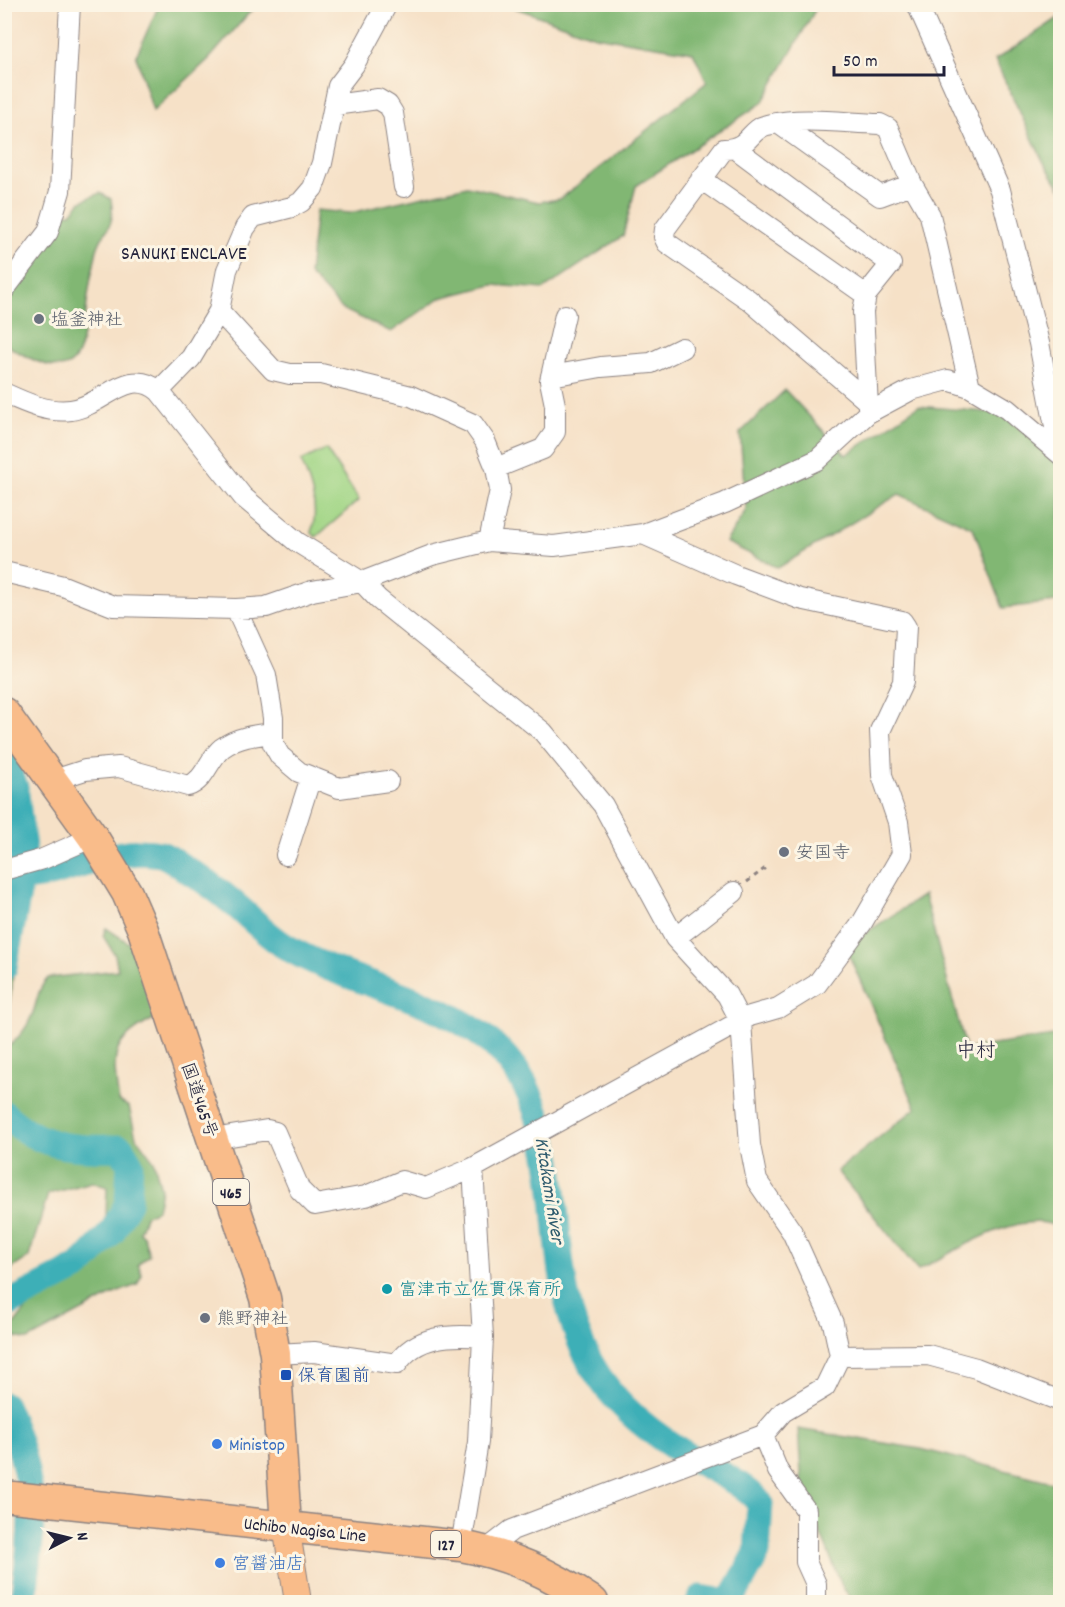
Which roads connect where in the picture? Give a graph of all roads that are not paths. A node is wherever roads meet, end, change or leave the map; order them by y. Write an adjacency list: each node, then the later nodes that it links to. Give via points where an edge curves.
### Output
1 (70, 4): 10 (street, via 60,191 48,232)
2 (387, 4): 4 (street, via 338,86)
3 (917, 4): 20 (street, via 1000,190 1039,343)
4 (333, 105): 9 (street, via 378,99 388,105 393,113); 12 (street, via 313,188 292,207 253,217 227,270)
5 (778, 123): 6 (street, via 765,125); 8 (street, via 880,196); 8 (street, via 880,124 888,128)
6 (736, 149): 7 (street, via 724,148); 11 (street, via 891,264)
7 (701, 179): 11 (street); 19 (street, via 665,229 667,243 749,300)
8 (912, 184): 16 (street, via 930,215)
9 (404, 187)
10 (4, 290)
11 (866, 295): 19 (street, via 863,312)
12 (219, 311): 17 (street, via 196,352); 21 (street, via 273,370 321,374 411,396 473,424)
13 (565, 315): 15 (street)
14 (682, 348): 15 (street, via 651,363)
15 (551, 376): 21 (street, via 555,432 543,449)
16 (970, 387): 19 (street, via 948,381); 20 (street, via 1007,409)
17 (159, 391): 18 (street, via 152,385 132,381 86,405 56,411); 25 (street, via 243,497 297,542)
18 (4, 393)
19 (868, 407): 22 (street, via 817,460 725,503)
20 (1060, 453)
21 (496, 468): 23 (street, via 500,490)
22 (643, 534): 23 (street, via 554,546); 37 (street, via 800,599 902,621 906,627 903,682 880,731 882,775 898,822 902,854 862,923 817,984 778,1008)
23 (489, 541): 25 (street, via 432,555)
24 (4, 572): 26 (street, via 63,586 112,606)
25 (362, 582): 26 (street, via 312,591 266,607); 36 (street, via 543,732 603,805)
26 (236, 609): 28 (street, via 266,675)
27 (4, 712): 30 (highway, 国道465号 / 465)
28 (273, 733): 29 (street, via 273,744 280,756); 30 (street, via 234,740 220,749 196,784 188,786 119,767 86,770)
29 (311, 777): 31 (street, via 339,788); 33 (street)
30 (54, 780): 32 (highway, 国道465号 / 465)
31 (388, 781)
32 (102, 852): 34 (street, via 43,859); 38 (highway, 国道465号 / 465, via 127,893 142,930)
33 (286, 855)
34 (11, 868)
35 (734, 892): 36 (street)
36 (675, 938): 37 (street, via 727,995)
37 (741, 1022): 39 (street); 42 (street, via 750,1145 757,1181 792,1232 833,1323)
38 (213, 1139): 39 (street, via 275,1132 300,1190 315,1205 366,1196 402,1181 426,1188); 41 (highway, 国道465号 / 465, via 265,1298)
39 (473, 1168): 40 (street)
40 (483, 1337): 41 (street, via 458,1335 426,1340 405,1352 397,1364 314,1352); 47 (street)
41 (276, 1354): 46 (highway, 国道465号 / 465)
42 (840, 1356): 43 (street, via 928,1355 976,1368); 44 (street, via 825,1387 783,1412)
43 (1060, 1401)
44 (763, 1435): 47 (street); 50 (street, via 778,1471 806,1510 806,1562 816,1584)
45 (4, 1496): 46 (highway, Uchibo Nagisa Line / 127)
46 (286, 1526): 47 (highway, Uchibo Nagisa Line / 127); 48 (main road)
47 (473, 1548): 49 (highway, Uchibo Nagisa Line / 127, via 547,1572)
48 (298, 1602)
49 (593, 1602)
50 (816, 1602)

